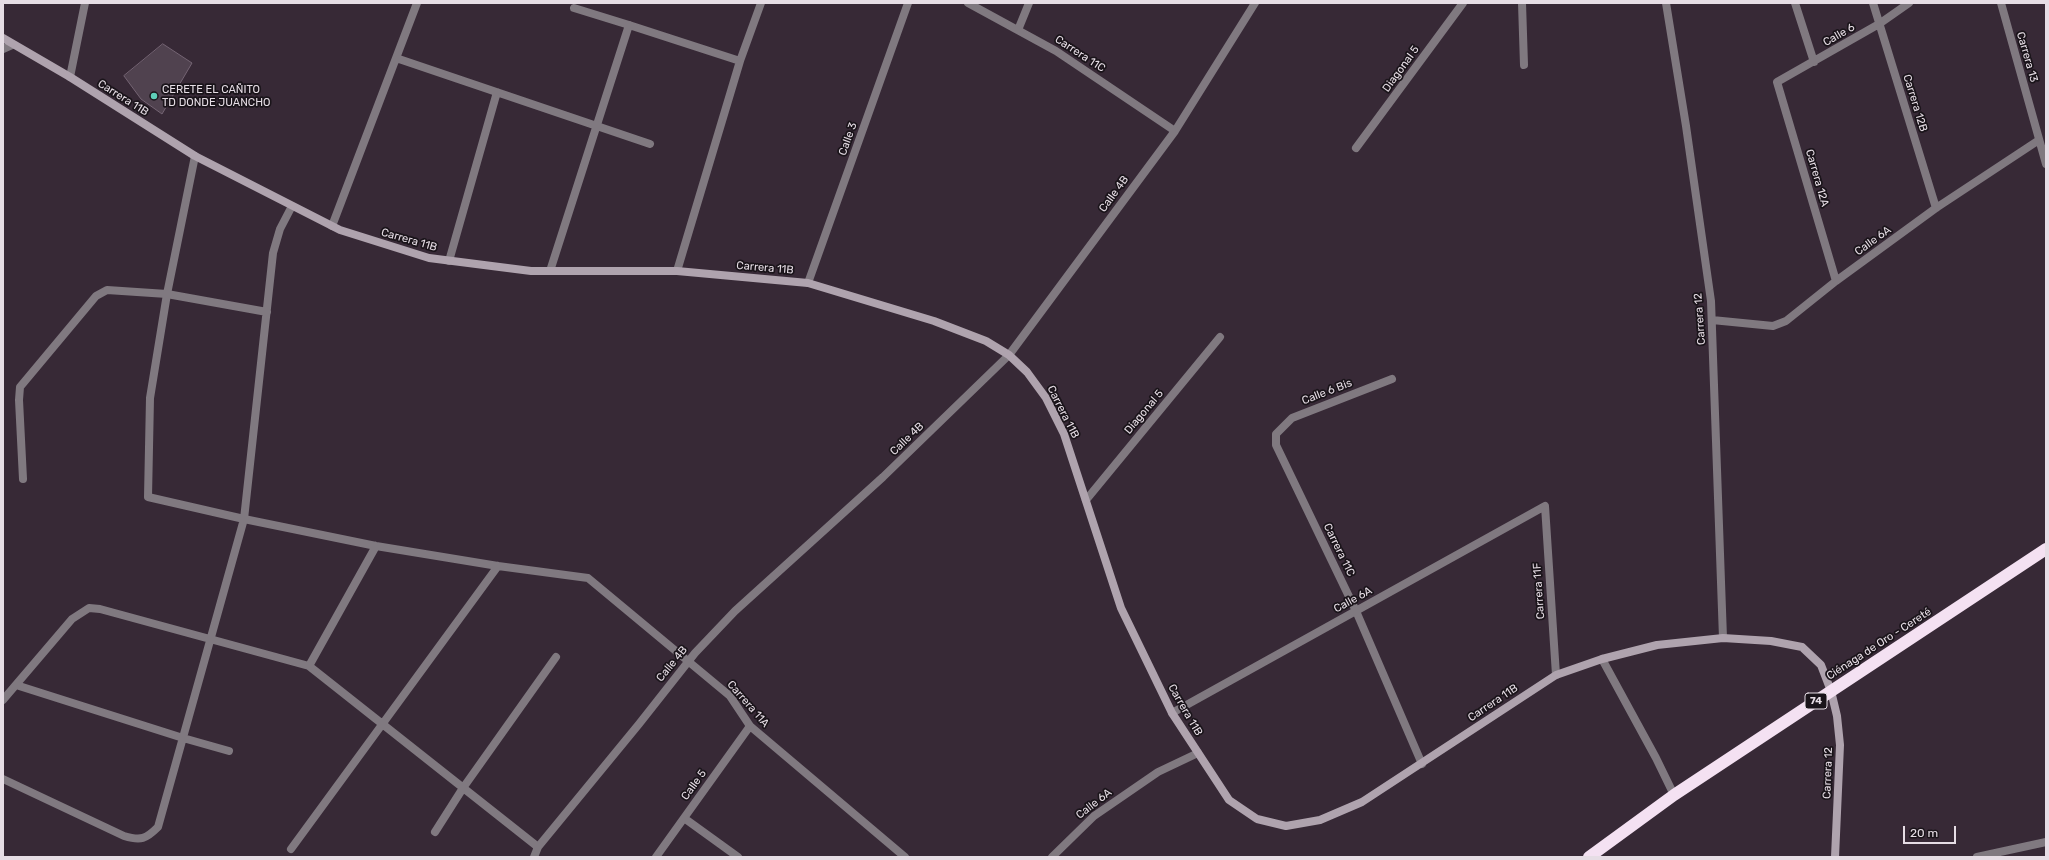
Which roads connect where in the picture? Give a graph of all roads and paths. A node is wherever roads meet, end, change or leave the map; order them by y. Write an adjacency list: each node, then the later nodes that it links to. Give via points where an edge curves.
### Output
1 (85, 3): 26 (street)
2 (417, 3): 22 (street)
3 (761, 3): 23 (street)
4 (908, 3): 43 (street, Calle 3)
5 (968, 3): 18 (street, Carrera 11C)
6 (1029, 3): 18 (street)
7 (1255, 3): 30 (street, Calle 4B)
8 (1463, 3): 33 (street, Diagonal 5)
9 (1522, 3): 25 (street)
10 (1666, 3): 46 (street, Carrera 12, via 1686,126)
11 (1795, 3): 24 (street)
12 (1873, 3): 16 (street, Carrera 12B)
13 (1909, 3): 16 (street, Calle 6)
14 (2001, 3): 31 (street, Carrera 13)
15 (574, 8): 17 (street)
16 (1879, 24): 24 (street, Calle 6); 37 (street, Carrera 12B)
17 (629, 25): 23 (street); 29 (street)
18 (1018, 30): 30 (street, Carrera 11C, via 1056,51)
19 (3, 38): 20 (street, Carrera 11B)
20 (12, 45): 21 (street); 26 (street, Carrera 11B)
21 (3, 49)
22 (396, 58): 28 (street); 38 (street)
23 (740, 61): 41 (street)
24 (1814, 62): 27 (street, Calle 6)
25 (1524, 65)
26 (70, 77): 34 (street, Carrera 11B)
27 (1777, 82): 42 (street, Carrera 12A)
28 (497, 92): 29 (street); 39 (street)
29 (598, 126): 32 (street); 40 (street)
30 (1174, 131): 48 (street, Calle 4B)
31 (2039, 140): 35 (street, Carrera 13); 37 (street, Calle 6A)
32 (650, 144)
33 (1356, 148)
34 (195, 156): 36 (street, Carrera 11B); 44 (street)
35 (2046, 164)
36 (292, 206): 38 (street, Carrera 11B); 45 (street, via 280,229 273,253)
37 (1936, 208): 42 (street, Calle 6A)
38 (332, 226): 39 (street, Carrera 11B, via 429,258)
39 (449, 261): 40 (street, Carrera 11B)
40 (550, 271): 41 (street, Carrera 11B)
41 (677, 271): 43 (street, Carrera 11B)
42 (1836, 281): 46 (street, Calle 6A, via 1786,321 1773,326)
43 (808, 283): 48 (street, Carrera 11B, via 934,320 986,341)
44 (167, 294): 45 (street); 51 (street, via 107,290 96,296 20,387); 54 (street, Carrera 11A, via 150,398 148,496)
45 (267, 312): 54 (street)
46 (1712, 320): 59 (street, Carrera 12)
47 (1220, 337): 52 (street, Diagonal 5)
48 (1009, 355): 52 (street, Carrera 11B, via 1027,372 1046,398 1064,434); 63 (street, Calle 4B, via 883,477 735,612)
49 (1392, 378): 50 (street, Calle 6 Bis, via 1292,418)
50 (1276, 434): 58 (street, Carrera 11C, via 1276,445)
51 (23, 479)
52 (1086, 500): 69 (street, Carrera 11B, via 1121,608)
53 (1545, 506): 58 (street, Calle 6A); 65 (street, Carrera 11F)
54 (244, 519): 55 (street, Carrera 11A); 60 (street)
55 (376, 546): 57 (street, Carrera 11A); 64 (street)
56 (2046, 549): 67 (highway, Ciénaga de Oro - Cereté / 74)
57 (498, 566): 63 (street, Carrera 11A, via 588,578); 70 (street)
58 (1356, 611): 69 (street, Calle 6A); 75 (street, Carrera 11C)
59 (1723, 638): 62 (street, Carrera 11B, via 1656,645); 67 (street, Carrera 11B, via 1771,641 1802,647 1821,665)
60 (212, 640): 64 (street); 66 (street, via 89,608 72,619); 72 (street)
61 (556, 657): 77 (street)
62 (1602, 659): 65 (street, Carrera 11B); 78 (street)
63 (688, 661): 71 (street, Carrera 11A, via 730,696); 82 (street, Calle 4B)
64 (309, 666): 70 (street)
65 (1556, 675): 75 (street, Carrera 11B)
66 (16, 685): 68 (street); 72 (street)
67 (1831, 691): 78 (highway, Ciénaga de Oro - Cereté / 74); 90 (street, Carrera 12, via 1840,745)
68 (3, 700)
69 (1172, 713): 74 (street, Carrera 11B)
70 (383, 725): 77 (street); 83 (street)
71 (750, 726): 79 (street, Calle 5); 87 (street, Carrera 11A)
72 (183, 738): 73 (street); 76 (street, via 158,826 148,837 136,839 124,836)
73 (229, 751)
74 (1198, 753): 75 (street, Carrera 11B, via 1230,800 1257,819 1286,826 1320,820 1362,802); 88 (street, Calle 6A, via 1158,772 1094,816)
75 (1422, 764)
76 (3, 779)
77 (464, 788): 80 (street); 82 (street)
78 (1674, 795): 89 (highway, Ciénaga de Oro - Cereté / 74)
79 (684, 818): 85 (street, Calle 5); 86 (street)
80 (435, 832)
81 (2046, 842): 91 (street)
82 (538, 847): 84 (street, Calle 4B)
83 (291, 849)
84 (534, 857)
85 (656, 857)
86 (738, 857)
87 (905, 857)
88 (1052, 857)
89 (1589, 857)
90 (1835, 857)
91 (1980, 857)

